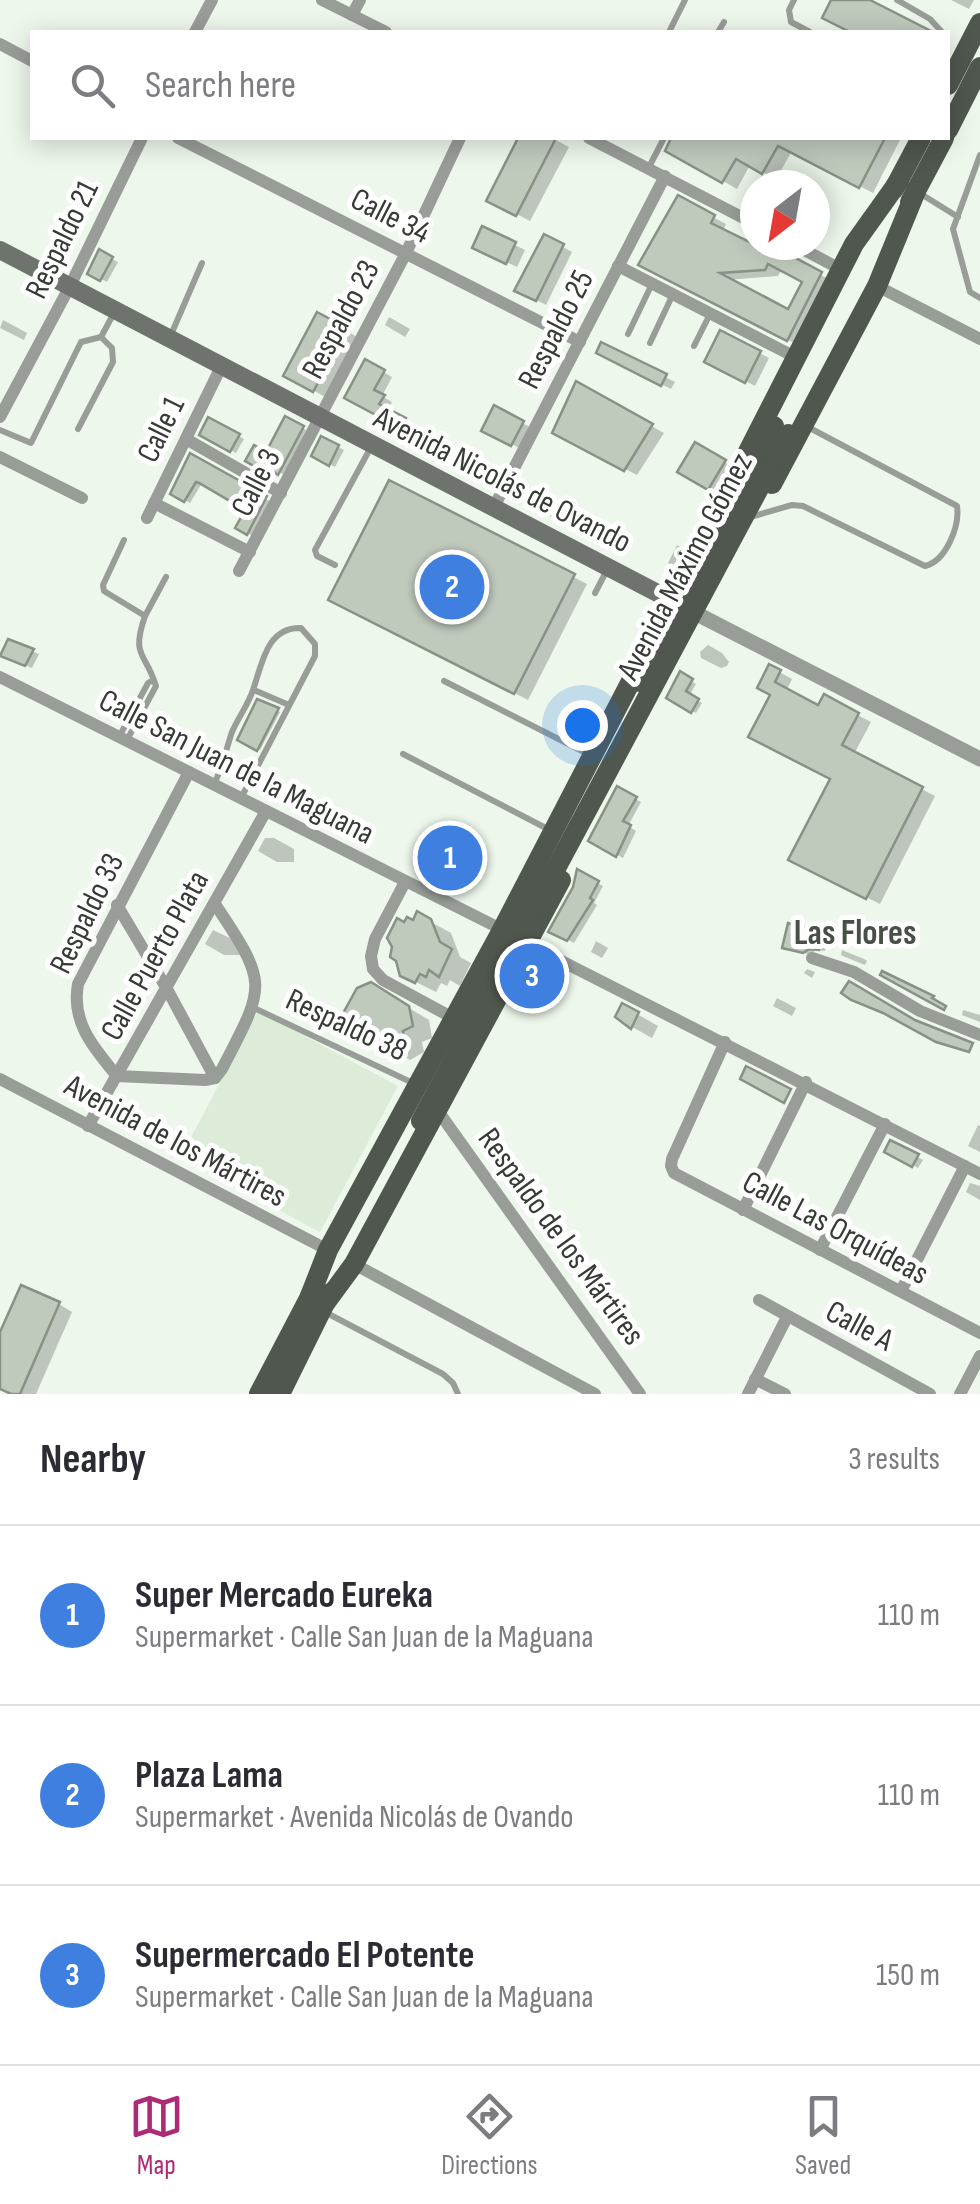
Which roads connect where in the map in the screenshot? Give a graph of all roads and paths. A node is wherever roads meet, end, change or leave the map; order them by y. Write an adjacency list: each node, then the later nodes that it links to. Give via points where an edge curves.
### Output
1 (212, 0): 10 (street)
2 (322, 0): 7 (street)
3 (360, 0): 7 (street)
4 (685, 0): 12 (lane)
5 (794, 0): 14 (lane, via 791,22)
6 (897, 0): 15 (lane)
7 (352, 15): 11 (street)
8 (724, 22): 13 (lane)
9 (980, 23): 18 (main road)
10 (196, 30)
11 (382, 30)
12 (670, 30)
13 (719, 30)
14 (806, 30)
15 (940, 30)
16 (0, 44): 17 (street)
17 (30, 61)
18 (953, 61)
19 (980, 67): 20 (main road)
20 (950, 126)
21 (141, 140): 41 (street, Respaldo 21)
22 (182, 140): 35 (street, Calle 34)
23 (459, 140): 35 (street, Respaldo 23)
24 (663, 140): 29 (lane)
25 (920, 140): 31 (main road, Avenida Máximo Gómez)
26 (942, 140): 31 (main road, Avenida Máximo Gómez)
27 (614, 143): 29 (street)
28 (980, 156): 33 (lane)
29 (649, 167): 30 (street)
30 (665, 176): 32 (street); 38 (street, Respaldo 25)
31 (908, 186): 33 (lane); 39 (main road, via 854,244); 42 (main road); 59 (main road, Avenida Máximo Gómez)
32 (740, 216)
33 (958, 217): 44 (lane, via 954,229 970,292)
34 (0, 250): 41 (main road, Avenida Nicolás de Ovando)
35 (406, 254): 51 (street, Calle 34); 57 (street, Respaldo 23)
36 (823, 260): 39 (street)
37 (202, 263): 49 (lane)
38 (618, 266): 40 (street); 51 (street, Respaldo 25)
39 (842, 270): 54 (main road)
40 (652, 284): 43 (street); 47 (lane)
41 (70, 286): 45 (main road, Avenida Nicolás de Ovando); 56 (street, Respaldo 21)
42 (877, 286): 50 (street); 59 (main road)
43 (672, 294): 46 (street); 52 (lane)
44 (980, 298)
45 (116, 310): 48 (lane); 49 (main road, Avenida Nicolás de Ovando)
46 (710, 314): 53 (lane); 54 (street)
47 (628, 334)
48 (102, 337): 58 (lane, via 113,362); 60 (lane, via 81,342 31,443)
49 (169, 338): 55 (main road, Avenida Nicolás de Ovando)
50 (980, 339)
51 (580, 342): 67 (street, Respaldo 25)
52 (650, 343)
53 (694, 346)
54 (797, 358): 77 (main road)
55 (222, 365): 57 (main road, Avenida Nicolás de Ovando); 61 (street, Calle 1)
56 (0, 417)
57 (319, 418): 62 (main road, Avenida Nicolás de Ovando); 64 (street, Calle 3)
58 (78, 429)
59 (789, 429): 68 (main road); 68 (lane, via 957,506 959,520 934,564 925,566 803,506); 111 (main road, Avenida Máximo Gómez, bridge)
60 (0, 430)
61 (186, 439): 64 (street); 66 (street, Calle 1)
62 (372, 445): 67 (main road, Avenida Nicolás de Ovando); 72 (lane, via 315,550)
63 (0, 456): 65 (street)
64 (281, 493): 71 (street, Calle 3)
65 (82, 498)
66 (154, 503): 69 (street, Calle 1); 71 (street)
67 (494, 507): 73 (main road, Avenida Nicolás de Ovando)
68 (754, 516): 78 (main road)
69 (147, 518)
70 (124, 540): 79 (lane, via 104,592)
71 (250, 552): 74 (street, Calle 3)
72 (335, 565)
73 (609, 567): 76 (lane); 77 (main road, Avenida Nicolás de Ovando)
74 (239, 571)
75 (166, 578): 79 (lane)
76 (595, 593)
77 (672, 600): 78 (main road, Avenida Nicolás de Ovando); 86 (main road)
78 (699, 615): 88 (street, Avenida Nicolás de Ovando); 99 (main road)
79 (145, 616): 84 (lane, via 137,643 156,686)
80 (0, 677): 84 (street, Calle San Juan de la Maguana)
81 (444, 681): 86 (lane)
82 (253, 689): 83 (lane); 83 (lane, via 268,646 277,635 301,628 315,644 315,656); 87 (lane)
83 (289, 705): 90 (lane)
84 (123, 739): 89 (street, Calle San Juan de la Maguana)
85 (403, 754): 94 (lane)
86 (592, 756): 98 (main road)
87 (224, 758): 90 (lane); 91 (lane)
88 (980, 759)
89 (189, 772): 91 (street, Calle San Juan de la Maguana); 97 (street, Respaldo 33)
90 (254, 772): 92 (lane)
91 (214, 785): 92 (street, Calle San Juan de la Maguana)
92 (241, 798): 93 (street, Calle San Juan de la Maguana)
93 (266, 811): 95 (street, Calle San Juan de la Maguana); 96 (street, Calle Puerto Plata)
94 (544, 827)
95 (405, 882): 98 (street, Calle San Juan de la Maguana); 103 (street, via 375,939 373,969)
96 (214, 904): 101 (street, Calle Puerto Plata); 102 (street, via 250,959)
97 (117, 906): 101 (street); 106 (street, Respaldo 33, via 74,1003 85,1034)
98 (502, 930): 99 (street, Calle San Juan de la Maguana); 103 (main road)
99 (528, 943): 105 (street); 111 (main road)
100 (812, 958): 104 (street)
101 (167, 988): 106 (street, Calle Puerto Plata); 107 (street)
102 (254, 1008): 107 (street); 110 (lane, Respaldo 38)
103 (454, 1019): 110 (main road)
104 (980, 1035)
105 (726, 1042): 109 (street); 116 (street, Calle Las Orquídeas, via 670,1166)
106 (117, 1076): 107 (street); 113 (street, Calle Puerto Plata)
107 (214, 1078)
108 (0, 1079): 113 (street, Avenida de los Mártires)
109 (806, 1082): 112 (street); 116 (street)
110 (418, 1086): 117 (main road)
111 (423, 1115): 119 (main road); 122 (main road, Avenida Máximo Gómez); 132 (street, Respaldo de los Mártires)
112 (885, 1124): 114 (street); 118 (street)
113 (88, 1126): 117 (street, Avenida de los Mártires)
114 (964, 1166): 115 (street); 120 (street)
115 (980, 1174)
116 (743, 1210): 118 (street, Calle Las Orquídeas)
117 (328, 1250): 122 (main road)
118 (820, 1250): 120 (street, Calle Las Orquídeas)
119 (354, 1264): 122 (main road); 127 (street)
120 (901, 1291): 124 (street, Calle Las Orquídeas)
121 (759, 1300): 123 (street)
122 (319, 1303): 128 (main road, Avenida Máximo Gómez); 129 (main road, Avenida Máximo Gómez); 130 (lane, via 443,1374)
123 (788, 1317): 126 (street, Calle A); 135 (street, Calle A)
124 (980, 1333)
125 (980, 1356): 136 (street)
126 (755, 1379): 133 (street, Calle A); 134 (street)
127 (578, 1390): 131 (street)
128 (259, 1394)
129 (280, 1394)
130 (458, 1394)
131 (595, 1394)
132 (640, 1394)
133 (748, 1394)
134 (785, 1394)
135 (930, 1394)
136 (960, 1394)

